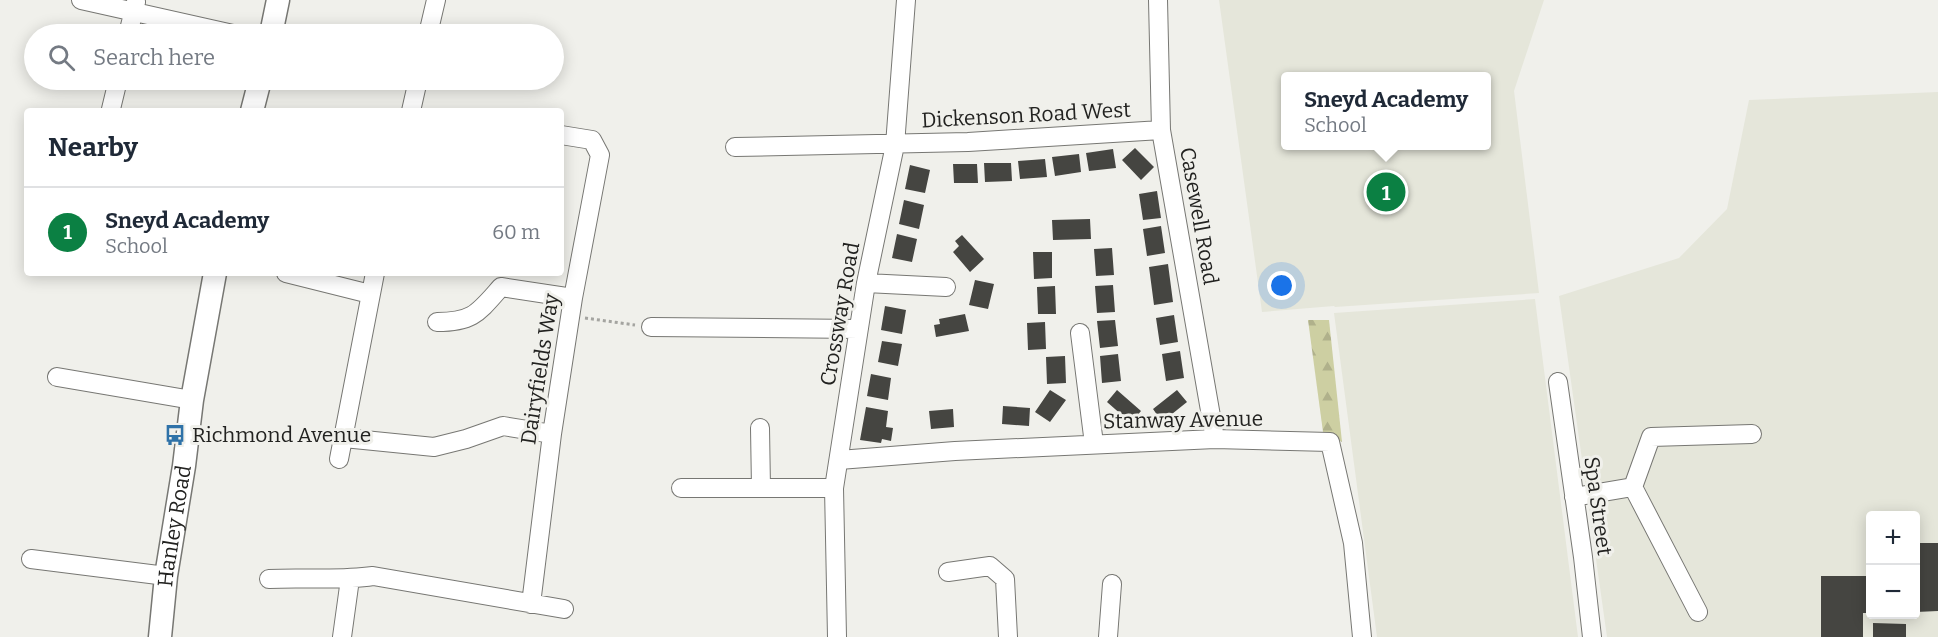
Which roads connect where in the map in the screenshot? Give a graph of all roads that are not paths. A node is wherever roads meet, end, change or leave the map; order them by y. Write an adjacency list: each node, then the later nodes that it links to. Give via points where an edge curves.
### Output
1 (81, 0): 6 (street)
2 (278, 0): 9 (main road)
3 (436, 0): 10 (street)
4 (906, 0): 19 (street, Crossway Road)
5 (1158, 0): 17 (street, Casewell Road)
6 (135, 6): 7 (street); 8 (street)
7 (130, 24)
8 (197, 24)
9 (273, 24)
10 (430, 24)
11 (116, 90): 14 (street)
12 (257, 90): 15 (main road)
13 (416, 90): 16 (street)
14 (111, 108)
15 (253, 108)
16 (412, 108)
17 (1161, 130): 19 (street, Dickenson Road West); 39 (street, Casewell Road)
18 (564, 135): 27 (street, Dairyfields Way, via 592,140 600,155)
19 (895, 145): 20 (street, Dickenson Road West); 24 (street, Crossway Road)
20 (735, 147)
21 (214, 276): 34 (main road, Hanley Road)
22 (298, 276): 26 (street)
23 (374, 276): 26 (street)
24 (866, 283): 25 (street); 30 (street, Crossway Road)
25 (946, 287)
26 (370, 294): 38 (street)
27 (572, 308): 28 (street, via 501,287 475,315); 36 (street, Dairyfields Way)
28 (437, 322)
29 (651, 327): 30 (street)
30 (859, 329): 42 (street, Crossway Road)
31 (1080, 333): 40 (street)
32 (57, 377): 34 (street)
33 (1558, 382): 47 (street, Spa Street)
34 (192, 400): 50 (main road, Hanley Road)
35 (760, 428): 45 (street)
36 (552, 434): 38 (street, via 503,426 434,447); 54 (street, Dairyfields Way)
37 (1752, 434): 43 (street, via 1651,437)
38 (344, 438): 41 (street)
39 (1215, 439): 40 (street, Stanway Avenue); 62 (street, Stanway Avenue, via 1330,442 1353,543)
40 (1094, 444): 42 (street, Stanway Avenue)
41 (339, 459)
42 (839, 460): 46 (street, Crossway Road)
43 (1633, 487): 47 (street); 56 (street)
44 (681, 488): 45 (street)
45 (761, 488): 46 (street)
46 (834, 488): 59 (street, Crossway Road)
47 (1574, 497): 63 (street, Spa Street)
48 (31, 560): 50 (street)
49 (948, 572): 60 (street, via 990,567 1005,579)
50 (166, 576): 57 (main road, Hanley Road)
51 (269, 579): 52 (street)
52 (350, 579): 54 (street, via 373,576); 58 (street)
53 (1112, 584): 61 (street)
54 (531, 603): 55 (street)
55 (564, 609)
56 (1698, 612)
57 (160, 637)
58 (342, 637)
59 (837, 637)
60 (1008, 637)
61 (1108, 637)
62 (1362, 637)
63 (1592, 637)

